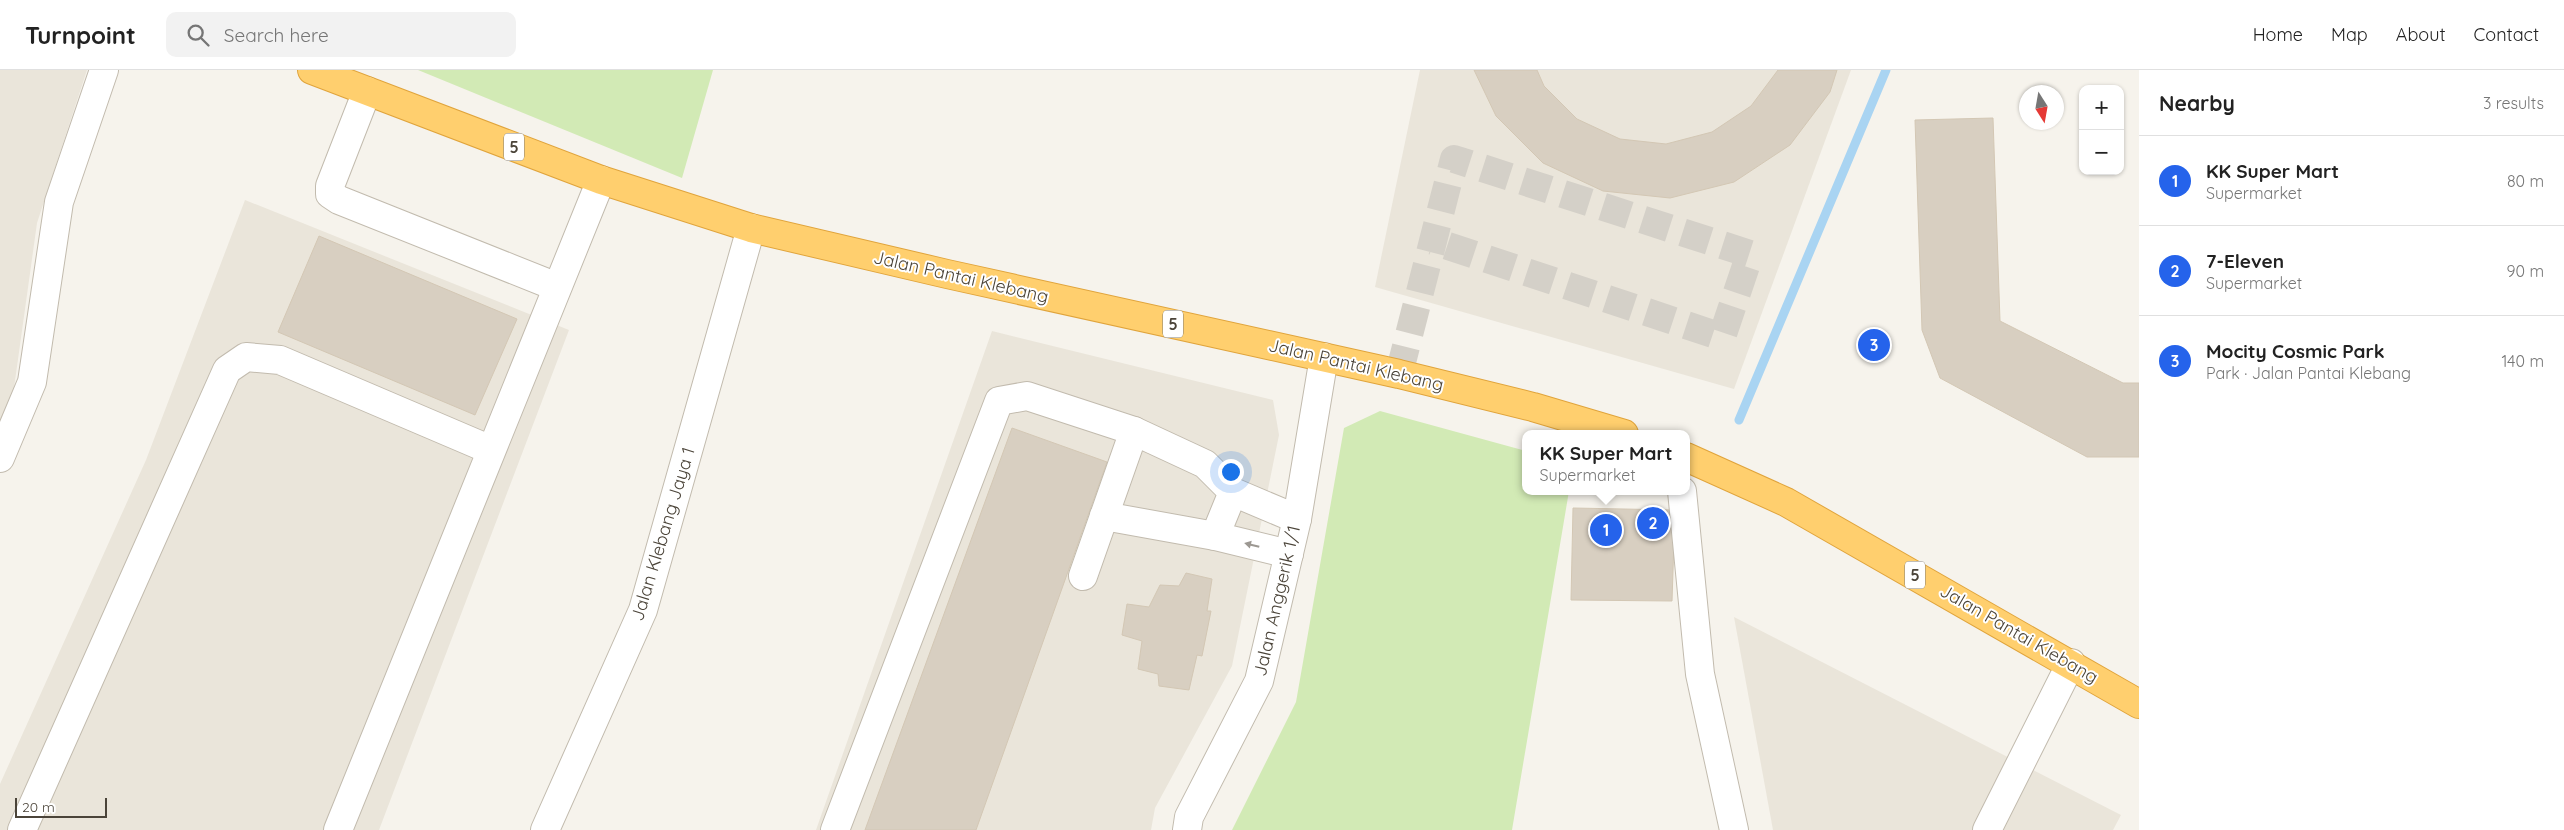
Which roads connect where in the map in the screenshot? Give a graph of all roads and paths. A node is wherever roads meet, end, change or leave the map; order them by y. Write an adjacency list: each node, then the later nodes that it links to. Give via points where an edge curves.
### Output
1 (104, 70): 11 (street, via 59,202 32,382)
2 (312, 70): 3 (highway, Jalan Pantai Klebang / 5)
3 (367, 91): 4 (highway, Jalan Pantai Klebang / 5); 6 (street, via 330,186 330,194)
4 (601, 180): 5 (highway, Jalan Pantai Klebang / 5); 6 (street)
5 (751, 228): 7 (highway, Jalan Pantai Klebang / 5); 24 (street, Jalan Klebang Jaya 1, via 643,610)
6 (557, 288): 10 (street)
7 (1324, 357): 8 (highway, Jalan Pantai Klebang / 5, via 1533,407); 16 (street, Jalan Anggerik 1/1)
8 (1611, 430)
9 (1134, 431): 13 (street, via 1205,464); 15 (street); 25 (street, via 1027,396 999,402)
10 (491, 450): 22 (street, via 280,360 246,357 227,370); 23 (street)
11 (0, 458)
12 (1690, 459): 20 (highway, Jalan Pantai Klebang / 5, via 1786,502)
13 (1233, 492): 16 (street); 17 (street)
14 (1682, 495): 27 (street, via 1700,674)
15 (1104, 516): 17 (street); 19 (street)
16 (1297, 519): 18 (street, Jalan Anggerik 1/1)
17 (1215, 536): 18 (street, one-way to 17)
18 (1289, 554): 26 (street, Jalan Anggerik 1/1, via 1259,681 1189,816)
19 (1083, 576)
20 (2071, 663): 21 (highway, Jalan Pantai Klebang / 5); 28 (street)
21 (2139, 704)
22 (22, 830)
23 (338, 830)
24 (544, 830)
25 (835, 830)
26 (1187, 830)
27 (1734, 830)
28 (1987, 830)

